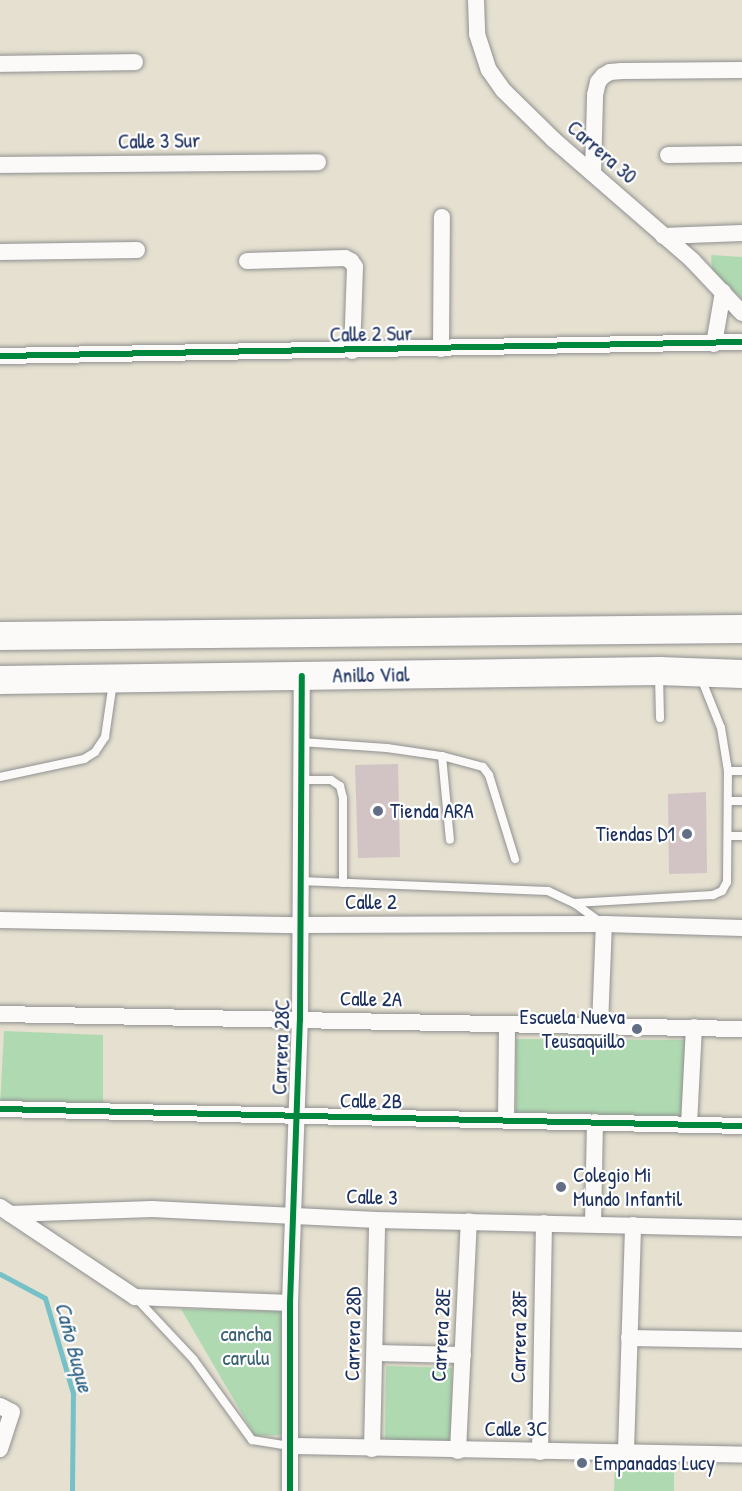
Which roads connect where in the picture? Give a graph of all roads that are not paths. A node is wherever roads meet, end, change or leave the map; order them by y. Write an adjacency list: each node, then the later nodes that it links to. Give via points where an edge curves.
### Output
1 (476, 0): 9 (street, Carrera 30, via 477,34 489,70 503,90)
2 (135, 62): 3 (street)
3 (0, 64)
4 (742, 70): 9 (street, via 622,71 603,76 595,95)
5 (742, 154): 6 (street)
6 (668, 155)
7 (318, 162): 8 (street, Calle 3 Sur)
8 (0, 165)
9 (593, 174): 12 (street, Carrera 30)
10 (442, 217): 20 (street)
11 (742, 233): 12 (street)
12 (663, 236): 16 (street, Carrera 30)
13 (137, 250): 14 (street)
14 (0, 252)
15 (247, 261): 21 (street, via 351,261 355,267)
16 (723, 292): 17 (street, Carrera 30); 19 (street)
17 (742, 313)
18 (742, 342): 19 (street, Calle 2 Sur)
19 (714, 344): 20 (street, Calle 2 Sur)
20 (441, 350): 21 (street, Calle 2 Sur)
21 (352, 351): 22 (street, Calle 2 Sur)
22 (0, 356)
23 (742, 629): 24 (highway, Anillo Vial)
24 (0, 636)
25 (659, 671): 26 (highway, Anillo Vial); 28 (highway, Anillo Vial); 31 (lane)
26 (699, 674): 27 (highway, Anillo Vial); 34 (lane, via 721,728)
27 (742, 674)
28 (302, 676): 29 (highway, Anillo Vial); 32 (street, Carrera 28C)
29 (114, 678): 30 (highway, Anillo Vial); 36 (lane, via 105,737 95,752 84,759)
30 (0, 680)
31 (660, 718)
32 (301, 742): 33 (lane); 37 (street, Carrera 28C)
33 (442, 756): 42 (lane); 43 (lane, via 475,763 489,775)
34 (728, 771): 35 (lane); 38 (lane)
35 (742, 771)
36 (0, 777)
37 (302, 780): 44 (street, Carrera 28C); 45 (lane, via 331,780 340,786)
38 (729, 801): 39 (lane); 40 (lane)
39 (742, 801)
40 (729, 836): 41 (lane); 46 (lane, via 727,882 722,891 713,895)
41 (742, 836)
42 (450, 840)
43 (515, 859)
44 (300, 881): 45 (lane); 49 (street, Carrera 28C)
45 (343, 883): 46 (lane, via 548,891)
46 (574, 903): 48 (lane)
47 (0, 920): 49 (street, Calle 2)
48 (604, 924): 49 (street, Calle 2); 50 (street, Calle 2); 54 (street)
49 (299, 925): 52 (street, Carrera 28C)
50 (742, 928)
51 (0, 1014): 52 (street, Calle 2A)
52 (300, 1020): 53 (street, Calle 2A); 58 (street, Carrera 28C)
53 (507, 1025): 54 (street, Calle 2A); 59 (street)
54 (600, 1026): 55 (street, Calle 2A)
55 (693, 1027): 56 (street, Calle 2A); 61 (street)
56 (742, 1029)
57 (0, 1110): 58 (street, Calle 2B)
58 (296, 1116): 59 (street, Calle 2B); 64 (street, Carrera 28C)
59 (506, 1121): 60 (street, Calle 2B)
60 (596, 1122): 61 (street, Calle 2B); 68 (street)
61 (689, 1125): 62 (street, Calle 2B)
62 (742, 1126)
63 (4, 1210): 64 (street, Calle 3, via 152,1209); 71 (street)
64 (292, 1216): 65 (street, Calle 3); 72 (street, Carrera 28C)
65 (377, 1220): 66 (street, Calle 3); 75 (street, Carrera 28D)
66 (469, 1221): 67 (street, Calle 3); 76 (street, Carrera 28E)
67 (544, 1223): 68 (street, Calle 3); 83 (street, Carrera 28F)
68 (593, 1224): 69 (street, Calle 3)
69 (633, 1225): 70 (street, Calle 3); 73 (street)
70 (742, 1228)
71 (135, 1297): 72 (street); 78 (lane, via 194,1360 252,1440)
72 (290, 1303): 78 (street, Carrera 28C)
73 (629, 1338): 74 (street); 82 (street)
74 (742, 1340)
75 (376, 1353): 76 (street); 80 (street, Carrera 28D)
76 (463, 1355): 81 (street, Carrera 28E)
77 (6, 1409): 79 (street)
78 (290, 1446): 80 (street, Calle 3C); 85 (street, Carrera 28C)
79 (0, 1449)
80 (372, 1449): 81 (street, Calle 3C)
81 (458, 1451): 83 (street, Calle 3C)
82 (626, 1451): 83 (street, Calle 3C); 84 (street, Calle 3C)
83 (540, 1452)
84 (742, 1455)
85 (290, 1491)

